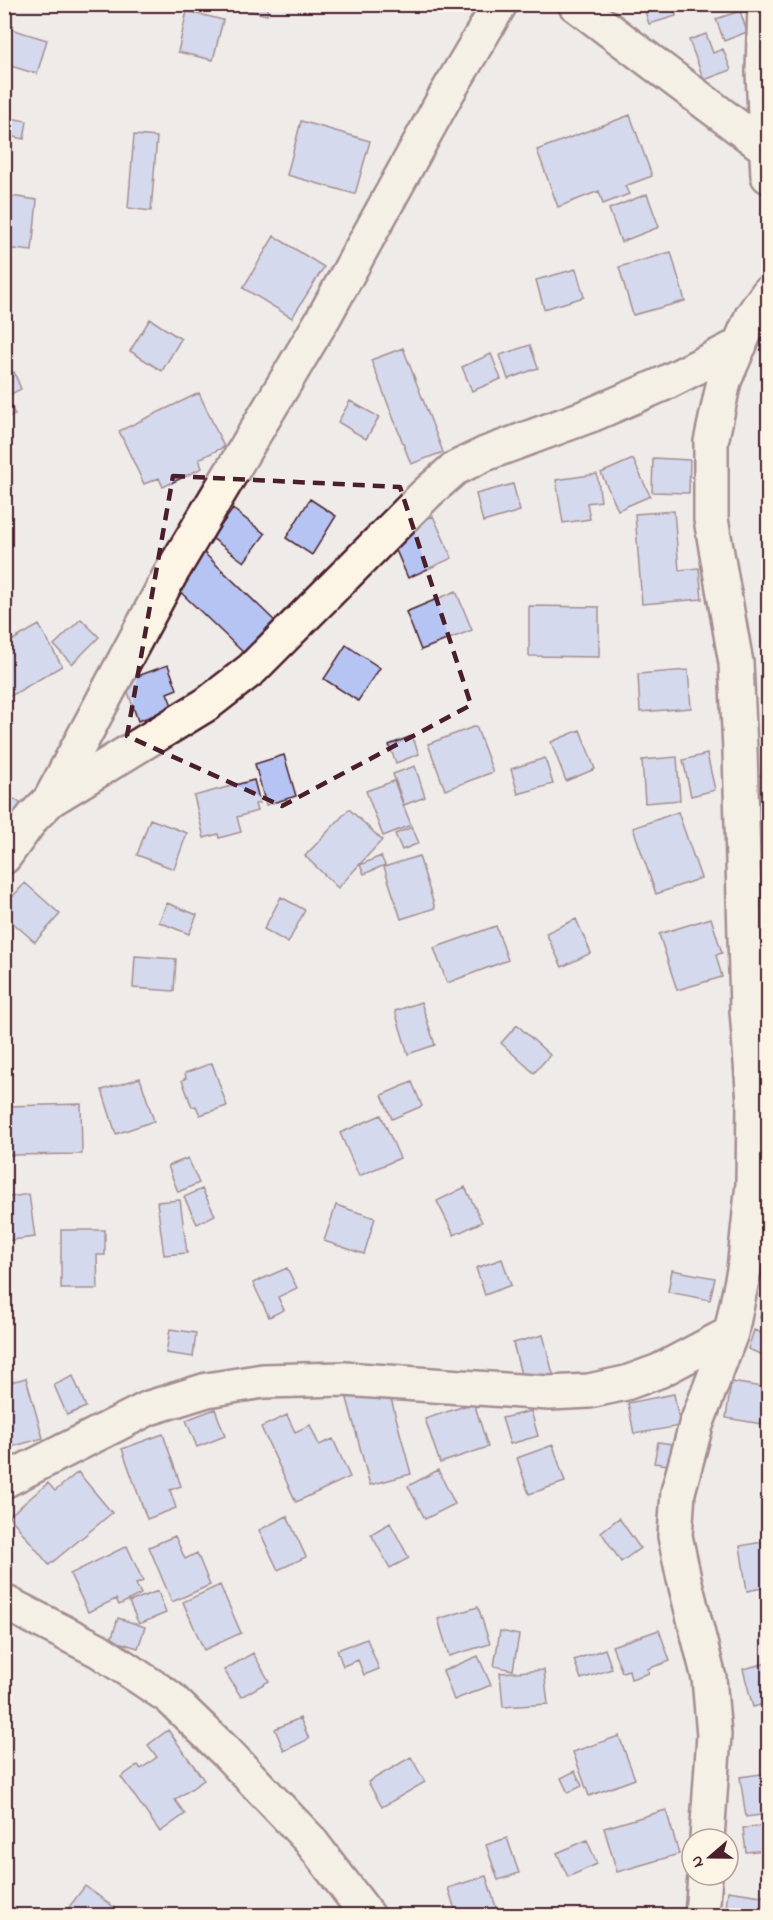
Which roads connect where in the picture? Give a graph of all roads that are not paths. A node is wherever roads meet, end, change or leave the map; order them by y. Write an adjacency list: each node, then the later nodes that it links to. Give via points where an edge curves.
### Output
1 (500, 4): 7 (street, via 324,317 170,575)
2 (575, 4): 4 (street)
3 (765, 4): 4 (street, via 762,72)
4 (768, 162)
5 (768, 293): 6 (street, via 752,316)
6 (740, 345): 7 (street, via 663,384 454,469 252,669 207,704); 9 (street, via 724,381 711,442 711,519 735,663 747,1010 754,1102 744,1270)
7 (50, 800): 8 (street)
8 (4, 857)
9 (731, 1334): 10 (street, via 659,1371 589,1392 549,1393 344,1379 263,1380 207,1390 149,1408); 12 (street, via 696,1425 678,1492 675,1536 709,1678 714,1735)
10 (4, 1481)
11 (4, 1602): 14 (street, via 98,1650 169,1697 309,1839)
12 (708, 1827)
13 (704, 1887): 15 (street)
14 (368, 1916)
15 (702, 1916)

